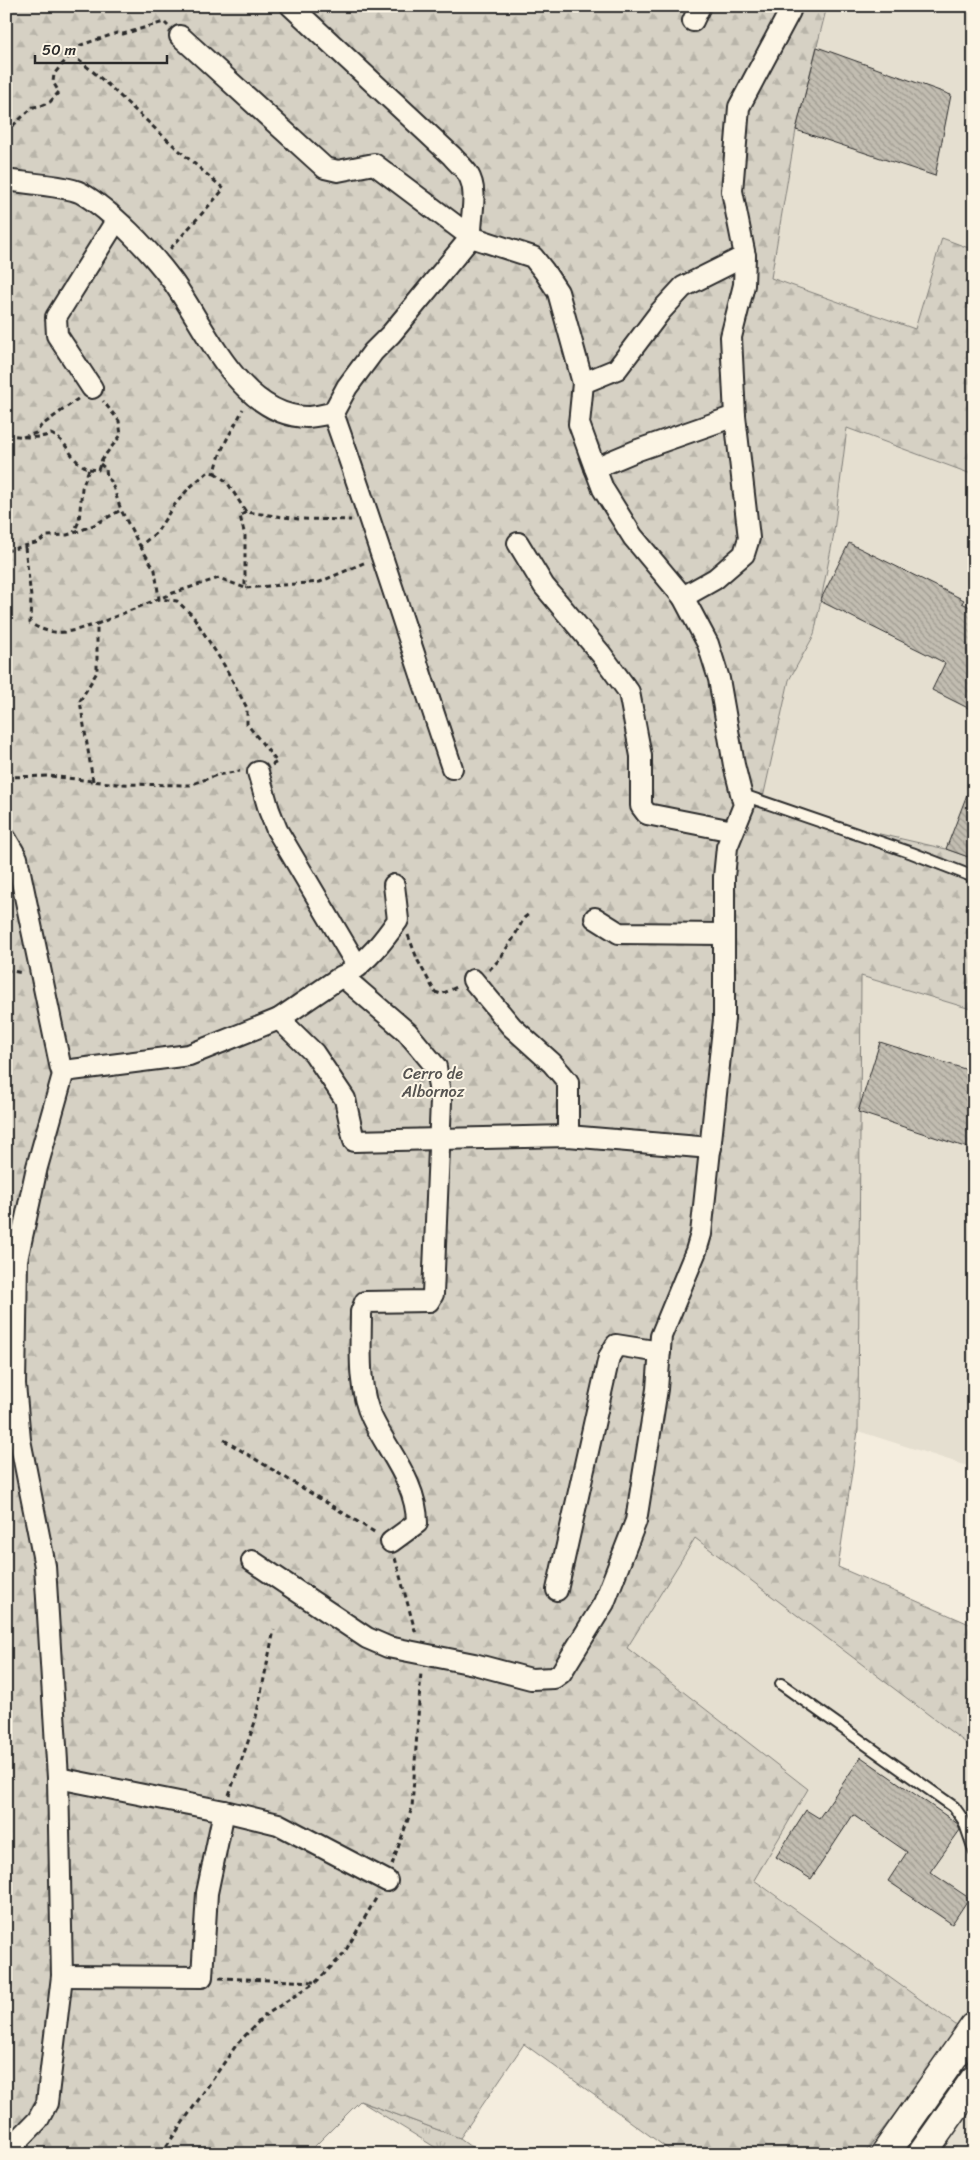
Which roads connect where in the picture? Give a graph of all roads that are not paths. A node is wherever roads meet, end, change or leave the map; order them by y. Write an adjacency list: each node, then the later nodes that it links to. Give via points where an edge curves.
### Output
1 (290, 6): 6 (street, via 469,175 474,206 470,219)
2 (790, 6): 7 (street, via 739,107 732,191)
3 (180, 36): 6 (street, via 325,168 338,171 374,164)
4 (6, 180): 5 (street, via 79,192)
5 (116, 221): 9 (street, via 56,318 57,334); 10 (street, via 171,279 239,381 265,403 282,412 308,417)
6 (471, 237): 8 (street, via 533,257 544,270 558,292); 10 (street, via 373,352)
7 (745, 256): 8 (street, via 683,287 617,369); 11 (street, via 744,285 731,337)
8 (583, 383): 12 (street, via 579,424)
9 (92, 388)
10 (333, 413): 15 (street)
11 (735, 416): 12 (street); 14 (street, via 749,538 744,554 715,579)
12 (594, 468): 14 (street, via 603,489 633,536)
13 (518, 543): 18 (street, via 544,586 629,692 641,756 640,806 647,814)
14 (684, 597): 17 (street, via 708,644 719,679 734,765)
15 (452, 768)
16 (258, 772): 24 (street, via 277,830)
17 (743, 795): 18 (street, via 744,805); 20 (lane)
18 (733, 831): 23 (street, via 726,847)
19 (6, 839): 27 (street, via 17,858)
20 (974, 877)
21 (394, 885): 24 (street, via 398,920 382,942)
22 (595, 918): 23 (street, via 619,932)
23 (724, 934): 30 (street, via 724,1019)
24 (350, 972): 26 (street); 29 (street, via 436,1067 441,1101)
25 (473, 980): 28 (street, via 512,1027 568,1082)
26 (279, 1019): 27 (street, via 189,1055); 29 (street, via 314,1052 344,1099 354,1141)
27 (64, 1071): 36 (street, via 37,1167 17,1260 15,1384 20,1440 45,1566)
28 (568, 1136): 29 (street); 30 (street)
29 (439, 1139): 32 (street, via 433,1294 429,1301 365,1302 361,1312 362,1381 371,1417 408,1483 417,1511 417,1522)
30 (711, 1148): 31 (street, via 701,1234 661,1336)
31 (660, 1352): 33 (street, via 636,1521 604,1603 561,1673 554,1678 531,1679 388,1647 367,1638); 34 (street, via 616,1344 609,1357)
32 (391, 1542)
33 (252, 1561)
34 (557, 1590)
35 (781, 1684): 38 (lane, via 954,1807 964,1821)
36 (58, 1778): 37 (street); 40 (street)
37 (224, 1811): 39 (street, via 278,1824); 40 (street, via 207,1893 202,1977)
38 (974, 1850)
39 (387, 1882)
40 (62, 1976): 43 (street, via 47,2103 38,2120)
41 (974, 2028): 44 (main road)
42 (974, 2080): 45 (main road)
43 (6, 2153)
44 (885, 2154)
45 (922, 2154)

